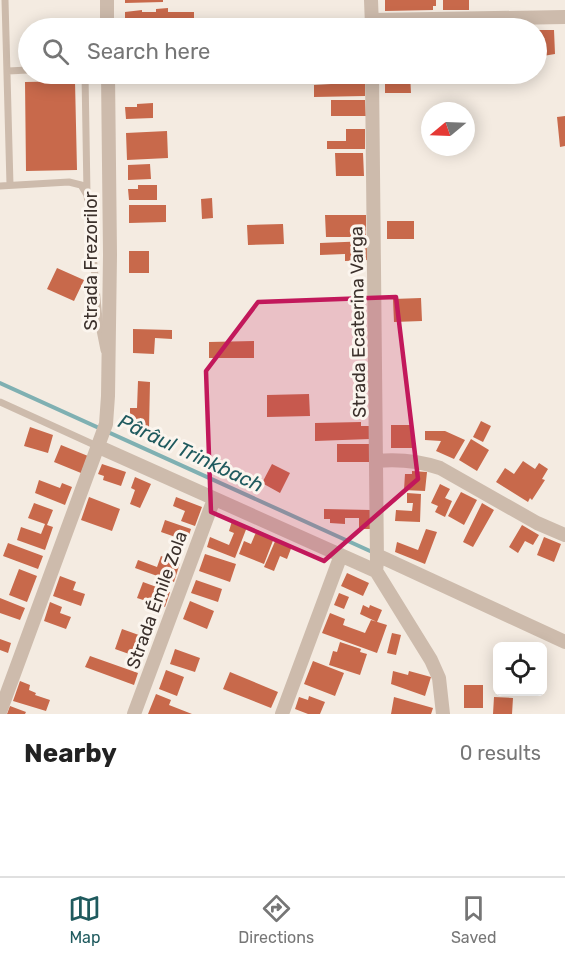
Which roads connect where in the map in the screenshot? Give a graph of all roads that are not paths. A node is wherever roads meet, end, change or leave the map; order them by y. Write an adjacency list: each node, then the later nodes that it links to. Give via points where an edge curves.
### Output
1 (5, 0): 9 (lane)
2 (107, 0): 5 (street)
3 (371, 0): 6 (street)
4 (565, 17): 7 (street)
5 (107, 18)
6 (372, 18)
7 (537, 18)
8 (18, 70): 9 (lane)
9 (8, 71): 13 (lane)
10 (85, 84): 15 (lane)
11 (108, 84): 16 (street, Strada Frezorilor)
12 (372, 84): 19 (street, Strada Ecaterina Varga)
13 (10, 185): 14 (lane); 15 (lane, via 69,182 81,185)
14 (0, 186)
15 (87, 195): 16 (lane, via 100,330)
16 (108, 369): 18 (street, Strada Frezorilor, via 106,424)
17 (0, 402): 18 (lane)
18 (100, 443): 20 (street); 26 (street, Strada Frezorilor)
19 (377, 461): 21 (street, via 394,459 440,468); 23 (street, Strada Ecaterina Varga)
20 (214, 499): 22 (street); 27 (street, Strada Émile Zola)
21 (565, 535)
22 (341, 555): 24 (street); 28 (street)
23 (377, 555): 24 (street, Strada Ecaterina Varga); 25 (street)
24 (376, 571): 29 (street, via 431,660)
25 (565, 642)
26 (0, 712)
27 (134, 714)
28 (282, 714)
29 (443, 714)

